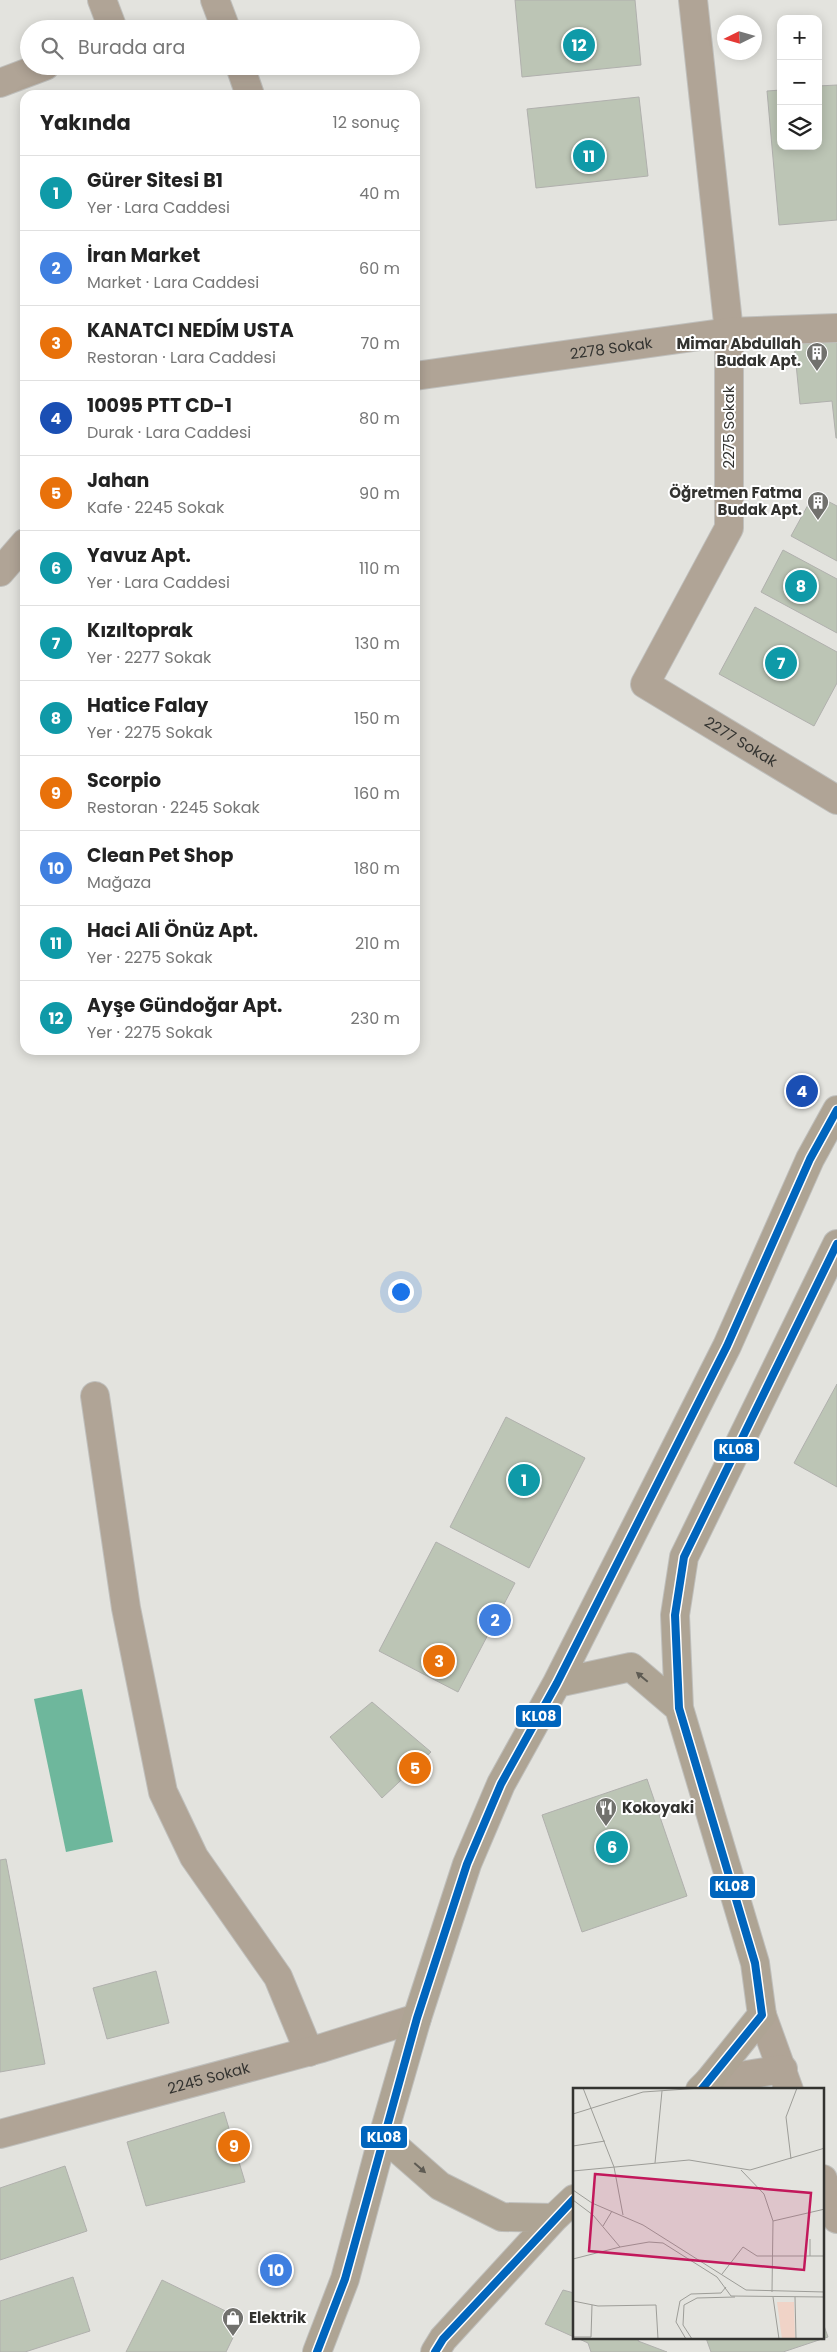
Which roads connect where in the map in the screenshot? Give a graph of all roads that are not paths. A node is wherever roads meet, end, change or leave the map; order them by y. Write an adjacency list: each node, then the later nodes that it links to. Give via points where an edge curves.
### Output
1 (102, 0): 4 (street)
2 (216, 0): 5 (street)
3 (693, 0): 11 (street, 2275 Sokak)
4 (109, 20)
5 (223, 20)
6 (20, 75): 8 (street)
7 (243, 75): 9 (street)
8 (0, 82)
9 (248, 90)
10 (837, 328): 11 (street, 2278 Sokak)
11 (729, 332): 12 (street, 2278 Sokak); 15 (street, 2275 Sokak, via 730,528)
12 (420, 375)
13 (20, 549): 14 (street)
14 (0, 572)
15 (645, 684): 16 (street, 2277 Sokak)
16 (837, 800)
17 (837, 1110): 20 (main road, via 810,1159 727,1346)
18 (837, 1244): 21 (main road, via 684,1557 675,1615)
19 (95, 1396): 24 (street, via 126,1608 163,1792 194,1857 278,1977)
20 (557, 1683): 21 (main road, one-way to 20, via 630,1667); 23 (main road, via 501,1784 467,1864)
21 (679, 1708): 22 (main road, via 754,1963)
22 (762, 2015): 25 (street); 26 (main road)
23 (418, 2018): 24 (street, 2245 Sokak); 28 (main road)
24 (309, 2052): 27 (street, 2245 Sokak)
25 (786, 2079): 26 (street)
26 (705, 2085)
27 (0, 2134)
28 (383, 2136): 31 (main road, one-way to 31, via 440,2186 502,2217); 33 (main road, via 345,2279)
29 (824, 2182): 32 (street)
30 (573, 2200): 31 (main road)
31 (554, 2218): 34 (main road, via 443,2339)
32 (837, 2219)
33 (317, 2352)
34 (435, 2352)

